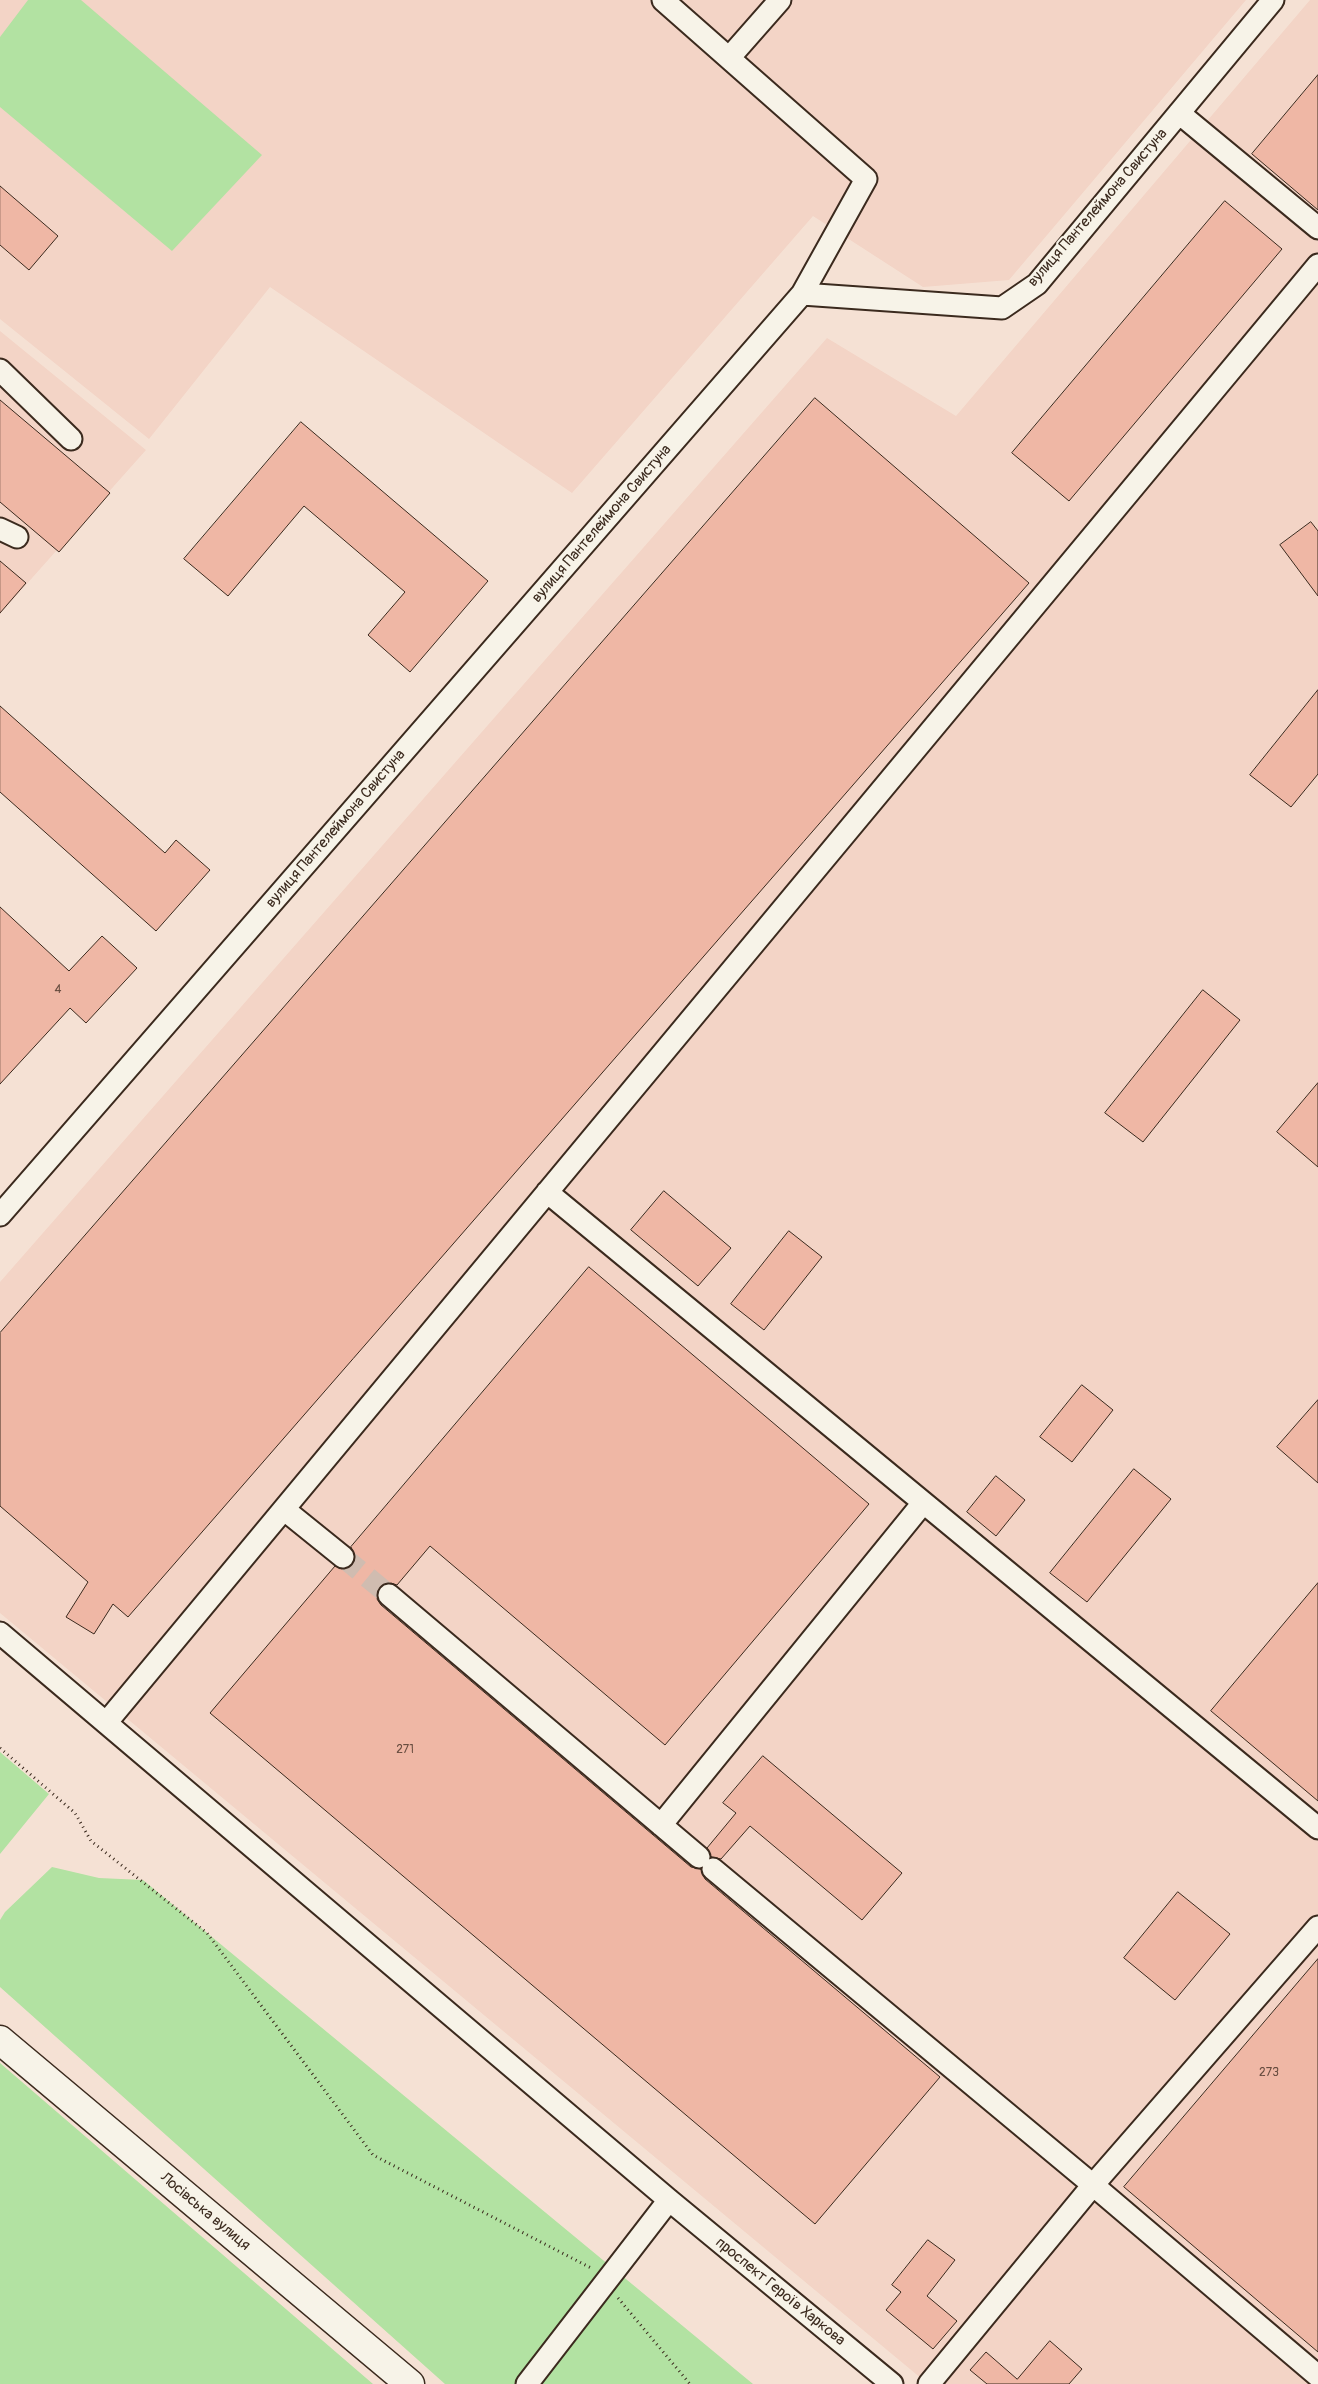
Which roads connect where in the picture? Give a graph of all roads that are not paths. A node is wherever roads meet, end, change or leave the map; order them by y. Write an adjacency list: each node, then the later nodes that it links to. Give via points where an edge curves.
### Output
1 (663, 0): 4 (street)
2 (780, 0): 4 (street)
3 (1273, 0): 5 (street, вулиця Пантелеймона Свистуна)
4 (729, 58): 8 (street, via 866,179)
5 (1179, 113): 6 (street); 8 (street, вулиця Пантелеймона Свистуна, via 1037,284 1002,308)
6 (1318, 228)
7 (1318, 265): 11 (street)
8 (802, 294): 12 (street, вулиця Пантелеймона Свистуна)
9 (0, 370): 10 (street)
10 (71, 439)
11 (547, 1192): 13 (street); 18 (street)
12 (0, 1214)
13 (923, 1503): 19 (street); 20 (street)
14 (286, 1511): 15 (street)
15 (342, 1557)
16 (389, 1595): 19 (street)
17 (0, 1633): 18 (street, проспект Героїв Харкова)
18 (106, 1723): 24 (street, проспект Героїв Харкова)
19 (661, 1825): 23 (street)
20 (1318, 1828)
21 (1318, 1927): 23 (street)
22 (0, 2040): 26 (main road, Лосівська вулиця)
23 (1093, 2186): 25 (street); 29 (street)
24 (669, 2200): 27 (street); 28 (street, проспект Героїв Харкова)
25 (1318, 2376)
26 (410, 2384)
27 (527, 2384)
28 (892, 2384)
29 (929, 2384)

